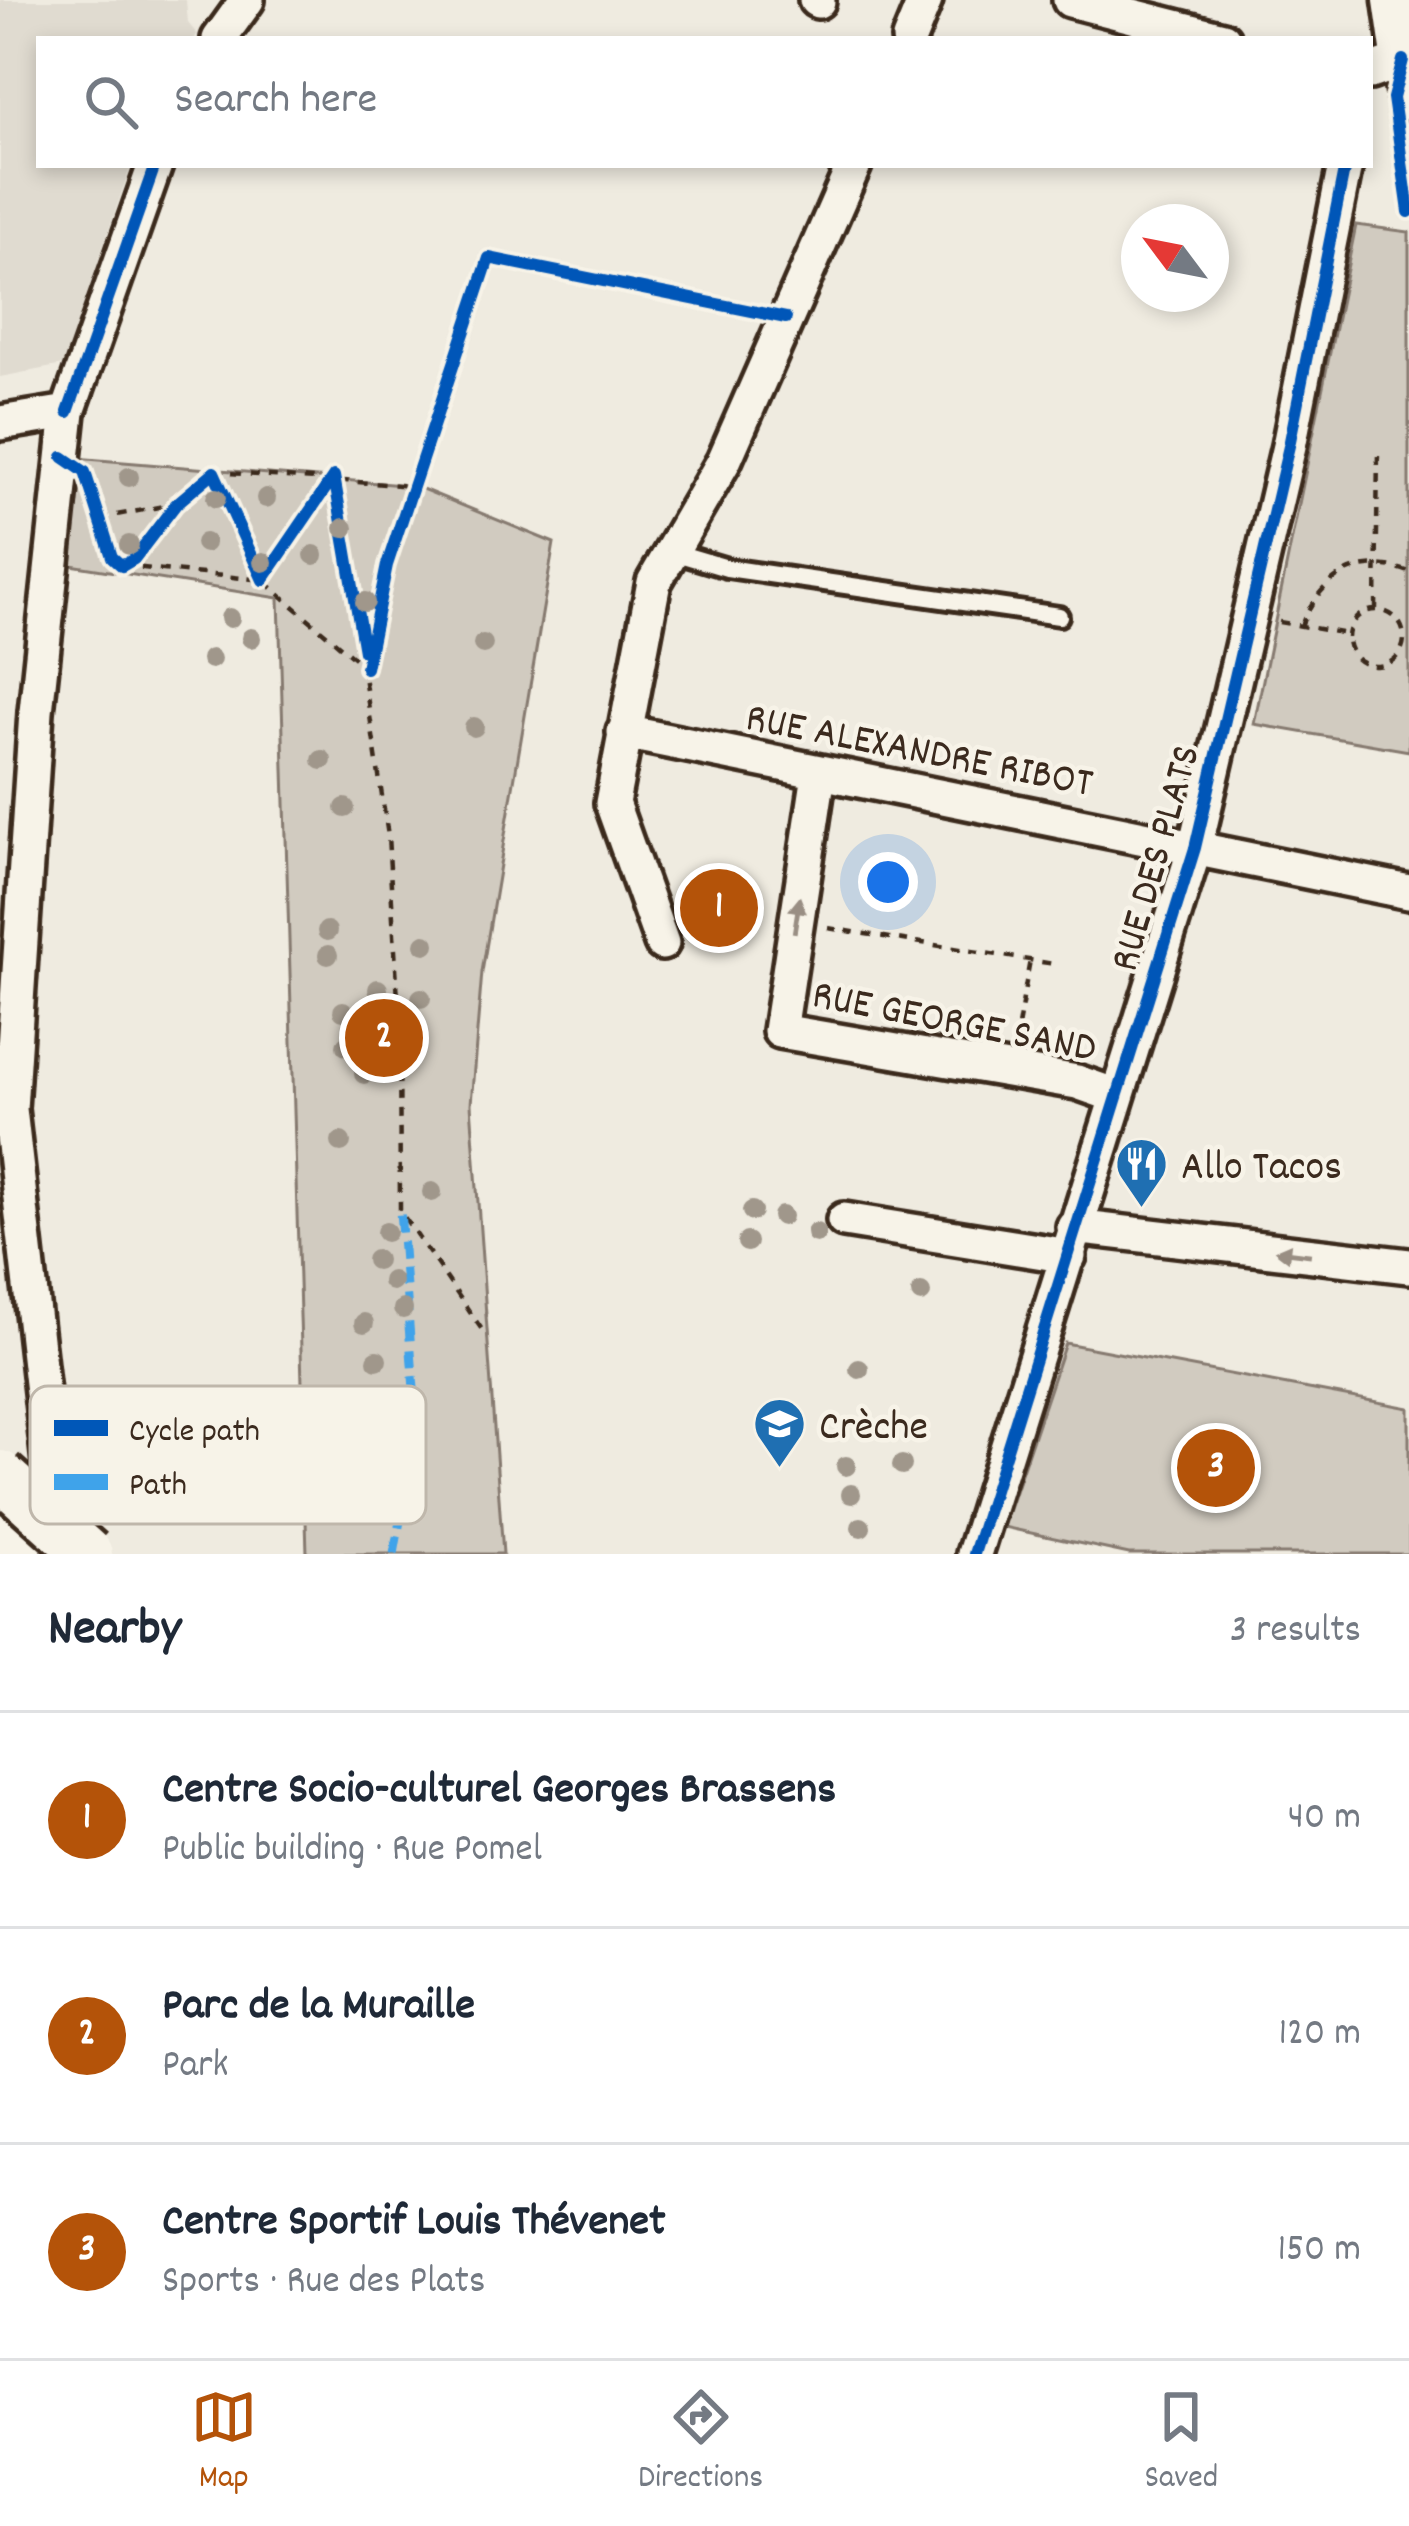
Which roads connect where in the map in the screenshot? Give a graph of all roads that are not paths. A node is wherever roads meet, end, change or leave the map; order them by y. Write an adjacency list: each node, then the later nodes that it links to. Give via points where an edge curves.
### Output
1 (247, 0): 5 (street)
2 (925, 0): 6 (street)
3 (1070, 0): 7 (street)
4 (1395, 0): 8 (street)
5 (222, 36)
6 (910, 36)
7 (1211, 36)
8 (1394, 77)
9 (154, 168): 12 (street)
10 (853, 168): 14 (street, via 724,461)
11 (1344, 168): 18 (street, RUE DES PLATS)
12 (68, 412): 13 (street); 25 (street, via 36,712 10,1109)
13 (0, 423)
14 (673, 553): 15 (lane, via 727,568); 16 (street, via 654,582)
15 (1059, 616)
16 (624, 732): 17 (street, RUE ALEXANDRE RIBOT); 20 (street, via 612,803)
17 (819, 774): 18 (street, RUE ALEXANDRE RIBOT); 21 (street, RUE GEORGE SAND, one-way to 17, via 780,1031)
18 (1195, 848): 19 (street, RUE ALEXANDRE RIBOT); 21 (street, RUE DES PLATS)
19 (1409, 892)
20 (662, 943)
21 (1114, 1095): 23 (street, RUE DES PLATS)
22 (844, 1220): 23 (street)
23 (1072, 1241): 24 (street, one-way to 23); 34 (street, RUE DES PLATS)
24 (1409, 1266)
25 (41, 1386)
26 (0, 1475): 27 (main road, bridge)
27 (30, 1502)
28 (55, 1524): 33 (main road, bridge)
29 (57, 1524): 32 (street)
30 (0, 1538): 31 (main road)
31 (17, 1554)
32 (60, 1554)
33 (88, 1554)
34 (974, 1554)

